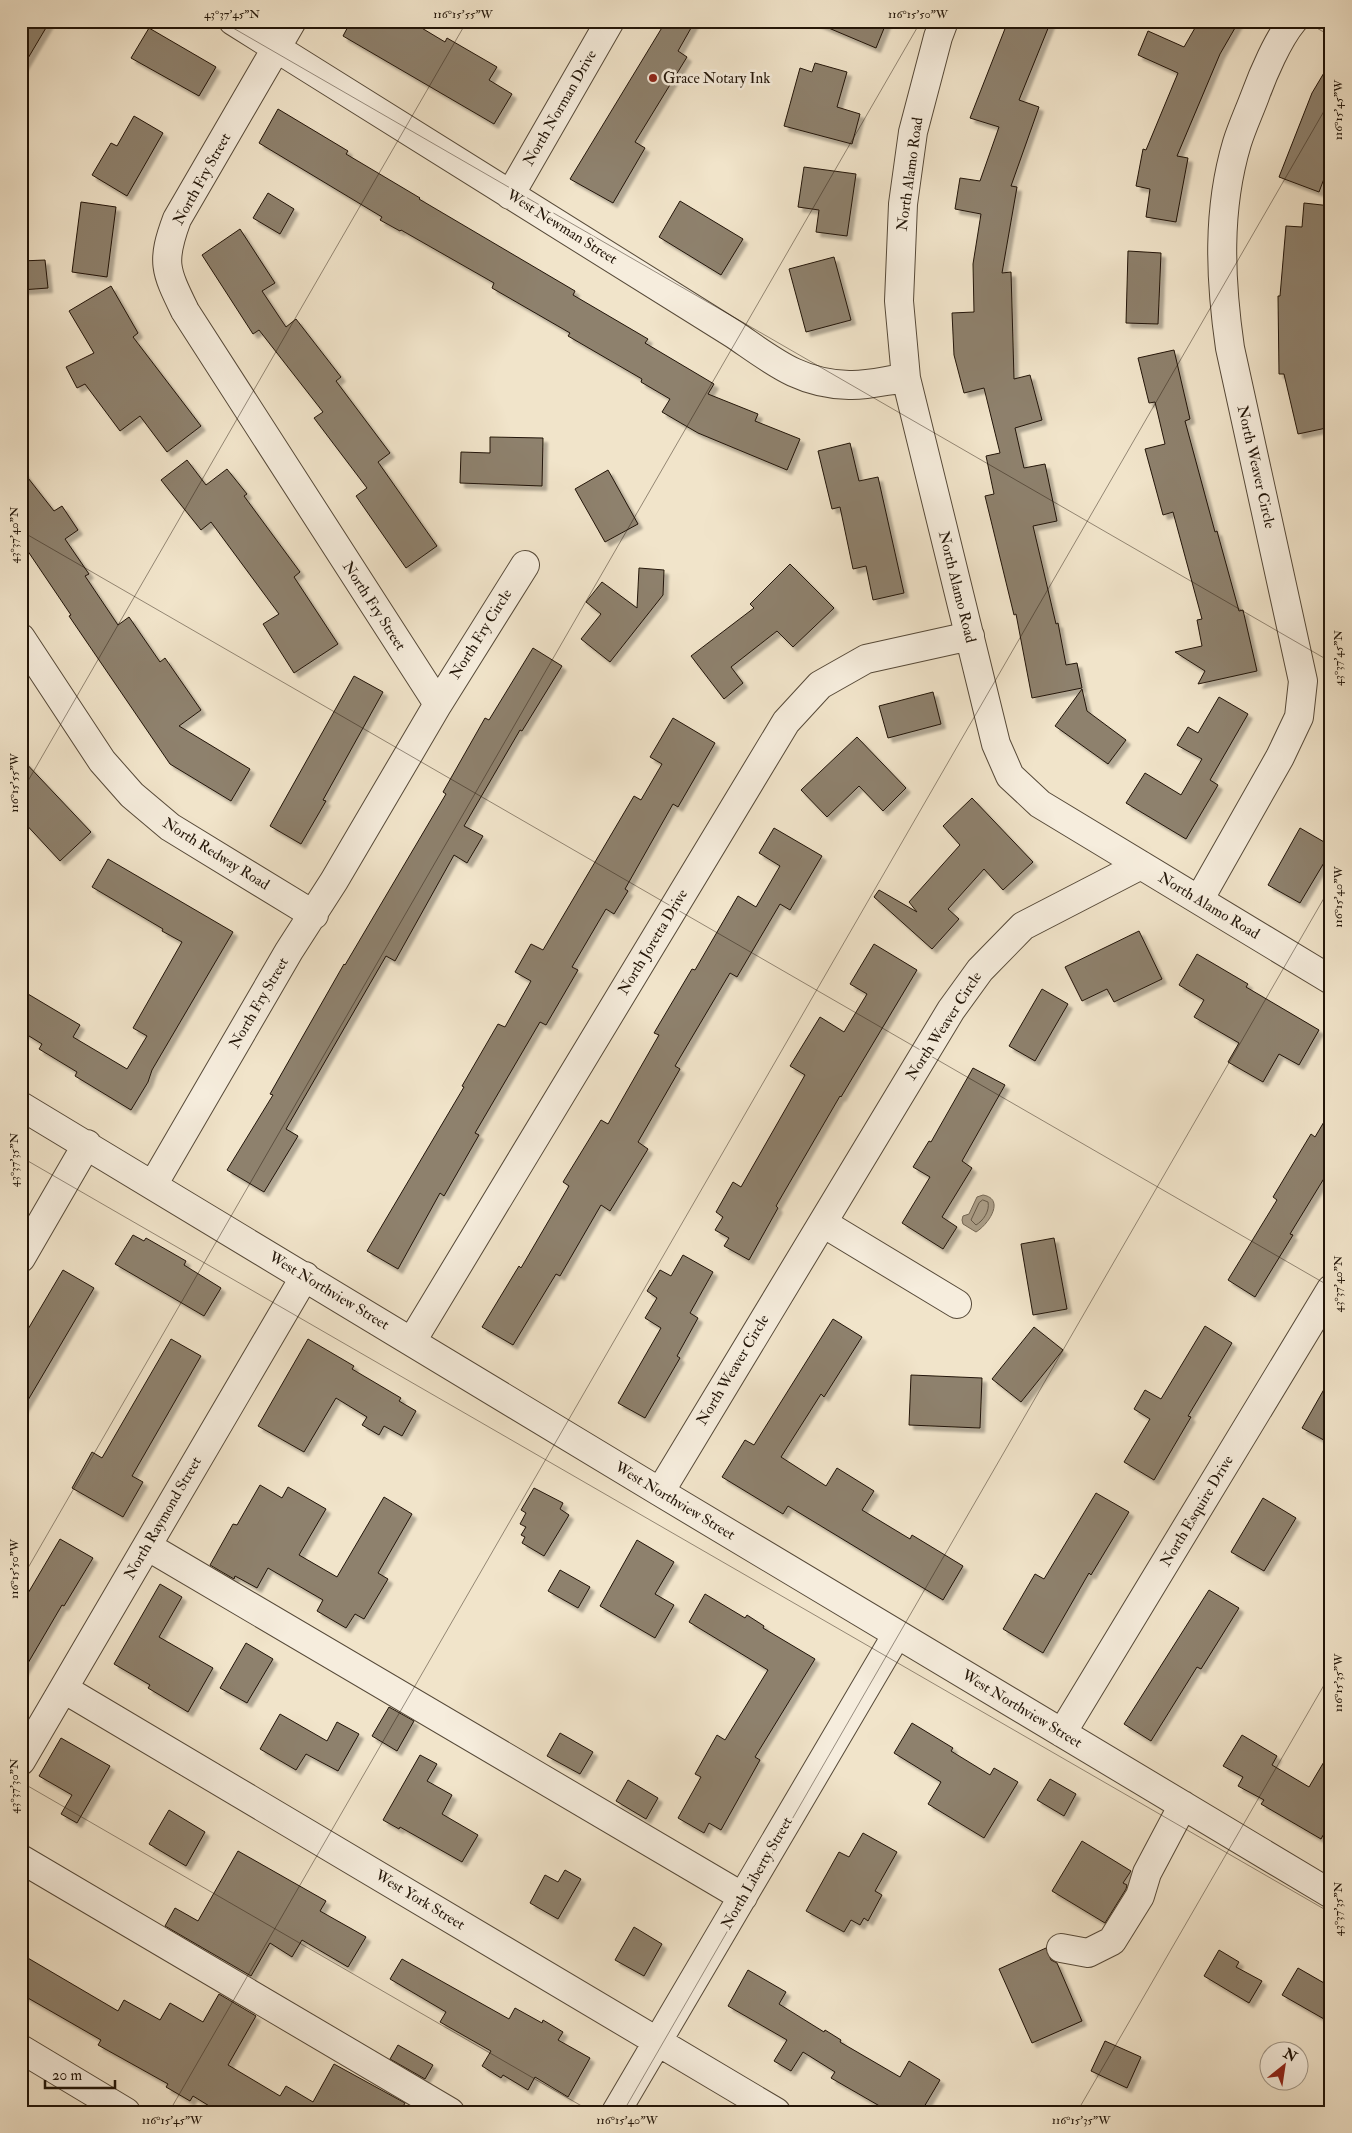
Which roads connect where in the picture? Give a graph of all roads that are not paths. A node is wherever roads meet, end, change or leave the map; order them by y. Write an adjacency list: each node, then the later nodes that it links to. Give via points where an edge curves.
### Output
1 (233, 21): 6 (street, West Newman Street)
2 (292, 21): 6 (street, North Fry Street)
3 (610, 21): 7 (street, North Norman Drive)
4 (944, 21): 8 (street, North Alamo Road, via 913,132 903,204 899,301)
5 (1293, 21): 14 (street, North Weaver Circle, via 1262,77 1237,143 1225,202 1220,251 1230,348 1303,681 1299,716 1280,757)
6 (276, 48): 7 (street, West Newman Street); 12 (street, North Fry Street, via 177,219 166,263 184,311)
7 (510, 195): 8 (street, West Newman Street, via 791,373 850,385)
8 (906, 378): 10 (street, North Alamo Road)
9 (525, 565): 12 (street, North Fry Circle)
10 (970, 636): 13 (street, North Alamo Road, via 996,744 1010,776 1040,804); 26 (street, North Joretta Drive, via 866,659 820,685 786,722)
11 (21, 638): 15 (street, North Redway Road, via 102,761 132,795 170,827)
12 (438, 704): 15 (street, North Fry Street)
13 (1141, 865): 14 (street, North Alamo Road); 20 (street, North Weaver Circle, via 1023,926 980,970 951,1010)
14 (1199, 900): 16 (street, North Alamo Road)
15 (314, 915): 19 (street, North Fry Street)
16 (1331, 980)
17 (21, 1106): 18 (street, West Northview Street)
18 (87, 1144): 19 (street, West Northview Street); 21 (street)
19 (153, 1185): 22 (street, West Northview Street)
20 (823, 1222): 24 (street); 27 (street, North Weaver Circle)
21 (21, 1258)
22 (305, 1276): 26 (street, West Northview Street); 28 (street, North Raymond Street)
23 (1331, 1289): 25 (street, North Esquire Drive)
24 (958, 1304)
25 (1322, 1324): 31 (street, North Esquire Drive)
26 (412, 1341): 27 (street, West Northview Street)
27 (660, 1492): 29 (street, West Northview Street)
28 (147, 1546): 30 (street, North Raymond Street); 36 (street)
29 (897, 1634): 31 (street, West Northview Street); 36 (street, North Liberty Street)
30 (64, 1688): 32 (street, North Raymond Street); 38 (street, West York Street)
31 (1062, 1733): 33 (street, West Northview Street)
32 (21, 1761)
33 (1183, 1805): 35 (street, West Northview Street); 37 (street, via 1147,1873 1140,1896 1112,1941 1088,1953)
34 (21, 1859): 41 (street)
35 (1331, 1894)
36 (743, 1897): 38 (street, North Liberty Street)
37 (1061, 1948)
38 (658, 2042): 42 (street, North Liberty Street); 43 (street, West York Street)
39 (21, 2049): 40 (street)
40 (126, 2112)
41 (450, 2112)
42 (616, 2112)
43 (776, 2112)

